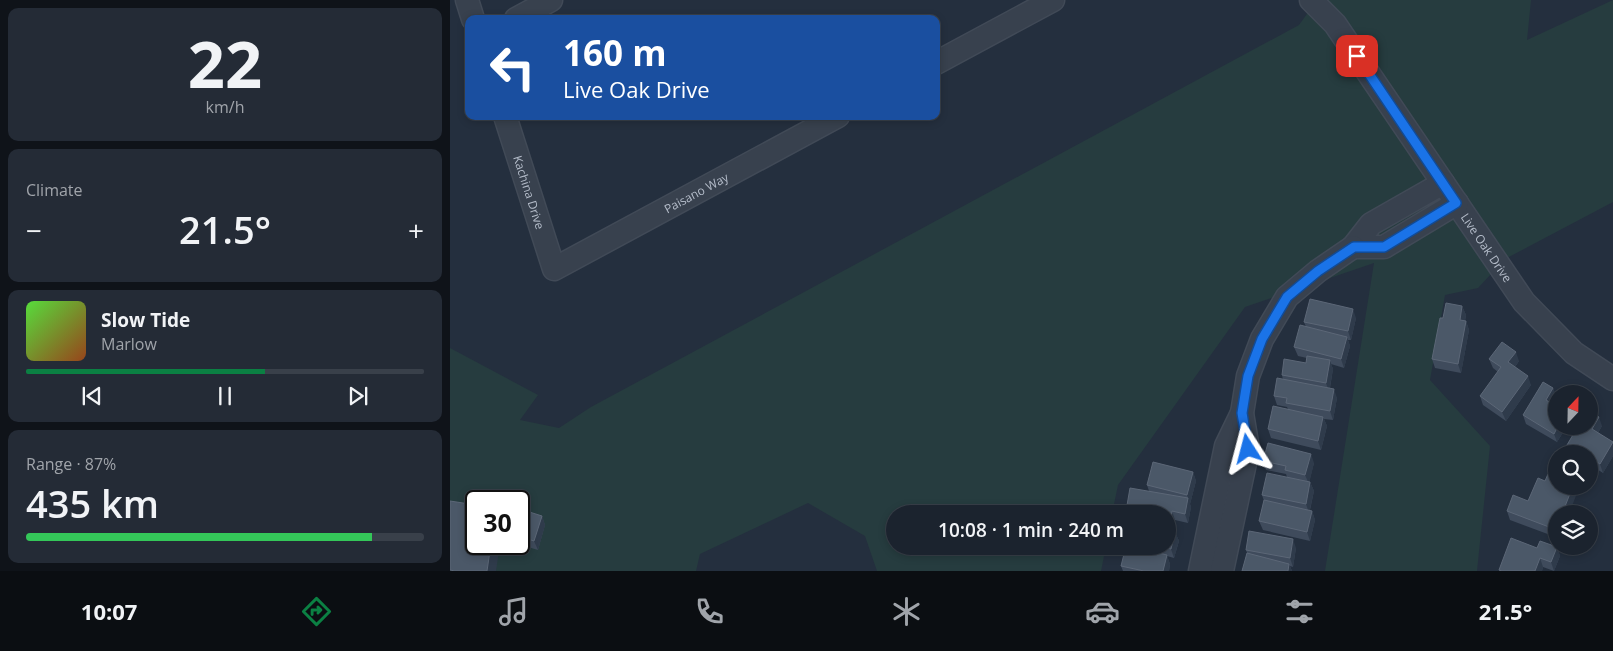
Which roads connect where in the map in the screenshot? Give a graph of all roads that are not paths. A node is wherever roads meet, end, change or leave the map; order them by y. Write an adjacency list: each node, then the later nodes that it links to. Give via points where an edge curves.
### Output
1 (467, 0): 5 (street)
2 (551, 0): 6 (street)
3 (1053, 0): 7 (street)
4 (1311, 0): 10 (street, Live Oak Drive, via 1335,24)
5 (472, 15)
6 (523, 15)
7 (940, 61)
8 (506, 120): 15 (street, Kachina Drive)
9 (831, 120): 15 (street, Paisano Way)
10 (1443, 183): 11 (street, Live Oak Drive); 12 (street)
11 (1456, 203): 13 (street); 16 (street, Live Oak Drive, via 1524,302 1574,353)
12 (1383, 217): 13 (street); 14 (street, via 1371,224)
13 (1396, 240): 14 (street, via 1384,247)
14 (1354, 247): 17 (street, via 1287,297 1259,348 1248,376)
15 (554, 269)
16 (1613, 379)
17 (1242, 413): 18 (street, via 1226,446); 19 (street, via 1248,449)
18 (1200, 571)
19 (1222, 571)

